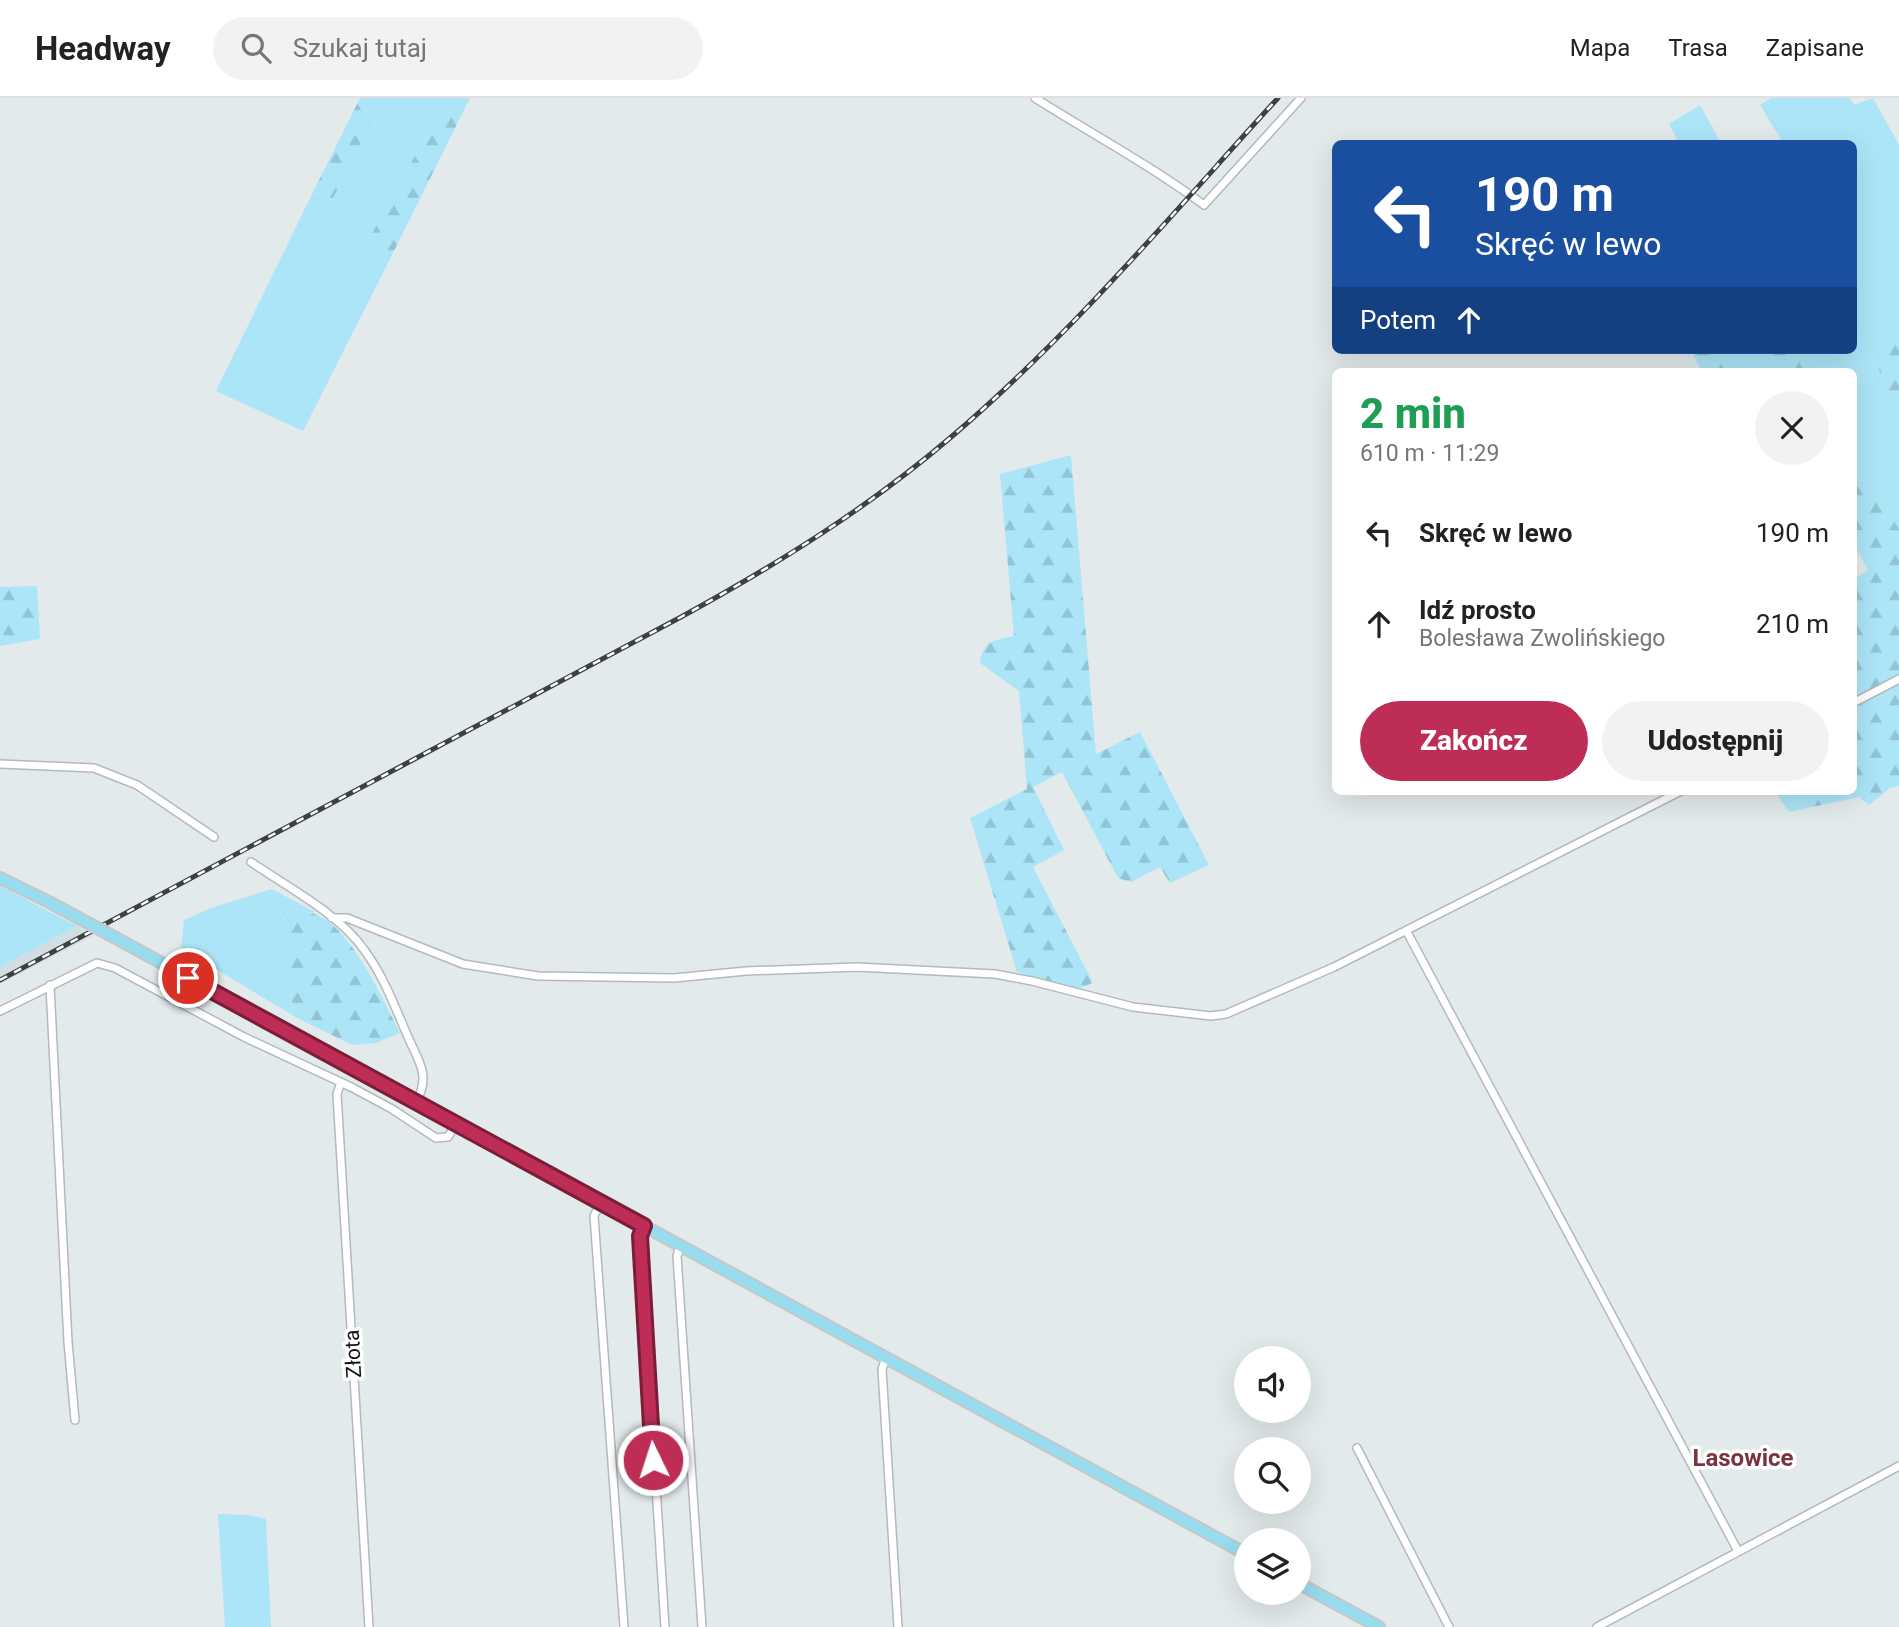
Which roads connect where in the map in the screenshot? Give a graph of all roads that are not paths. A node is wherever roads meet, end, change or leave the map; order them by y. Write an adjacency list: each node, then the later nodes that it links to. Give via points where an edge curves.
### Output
1 (1035, 98): 2 (street, via 1151,167 1204,205)
2 (1301, 98)
3 (1899, 679): 4 (street)
4 (1857, 701)
5 (0, 764): 7 (street, via 94,768 137,785)
6 (1673, 795): 11 (street)
7 (214, 837)
8 (251, 862): 10 (street)
9 (0, 878): 15 (main road, bridge)
10 (332, 918): 11 (street, via 347,918 463,964 538,976 674,978 857,967 995,974 1133,1007 1211,1016 1278,993); 15 (street, via 364,948 383,979 422,1071 423,1090)
11 (1407, 932): 25 (street)
12 (50, 985): 13 (street); 14 (street, via 88,965 104,965); 21 (street)
13 (0, 1011)
14 (341, 1082): 16 (street, via 436,1138 448,1137); 27 (street, Złota, via 337,1094)
15 (416, 1102): 16 (main road)
16 (456, 1124): 17 (main road)
17 (601, 1202): 18 (main road); 28 (street, via 594,1216)
18 (644, 1226): 19 (main road); 29 (street, via 640,1236)
19 (680, 1246): 20 (main road); 30 (street, via 677,1256)
20 (886, 1358): 24 (main road); 31 (street, via 882,1369)
21 (75, 1420)
22 (1357, 1448): 33 (street)
23 (1899, 1466): 25 (street)
24 (1234, 1547)
25 (1738, 1551): 34 (street)
26 (1311, 1590): 32 (main road)
27 (369, 1627)
28 (624, 1627)
29 (665, 1627)
30 (702, 1627)
31 (898, 1627)
32 (1379, 1627)
33 (1448, 1627)
34 (1597, 1627)

